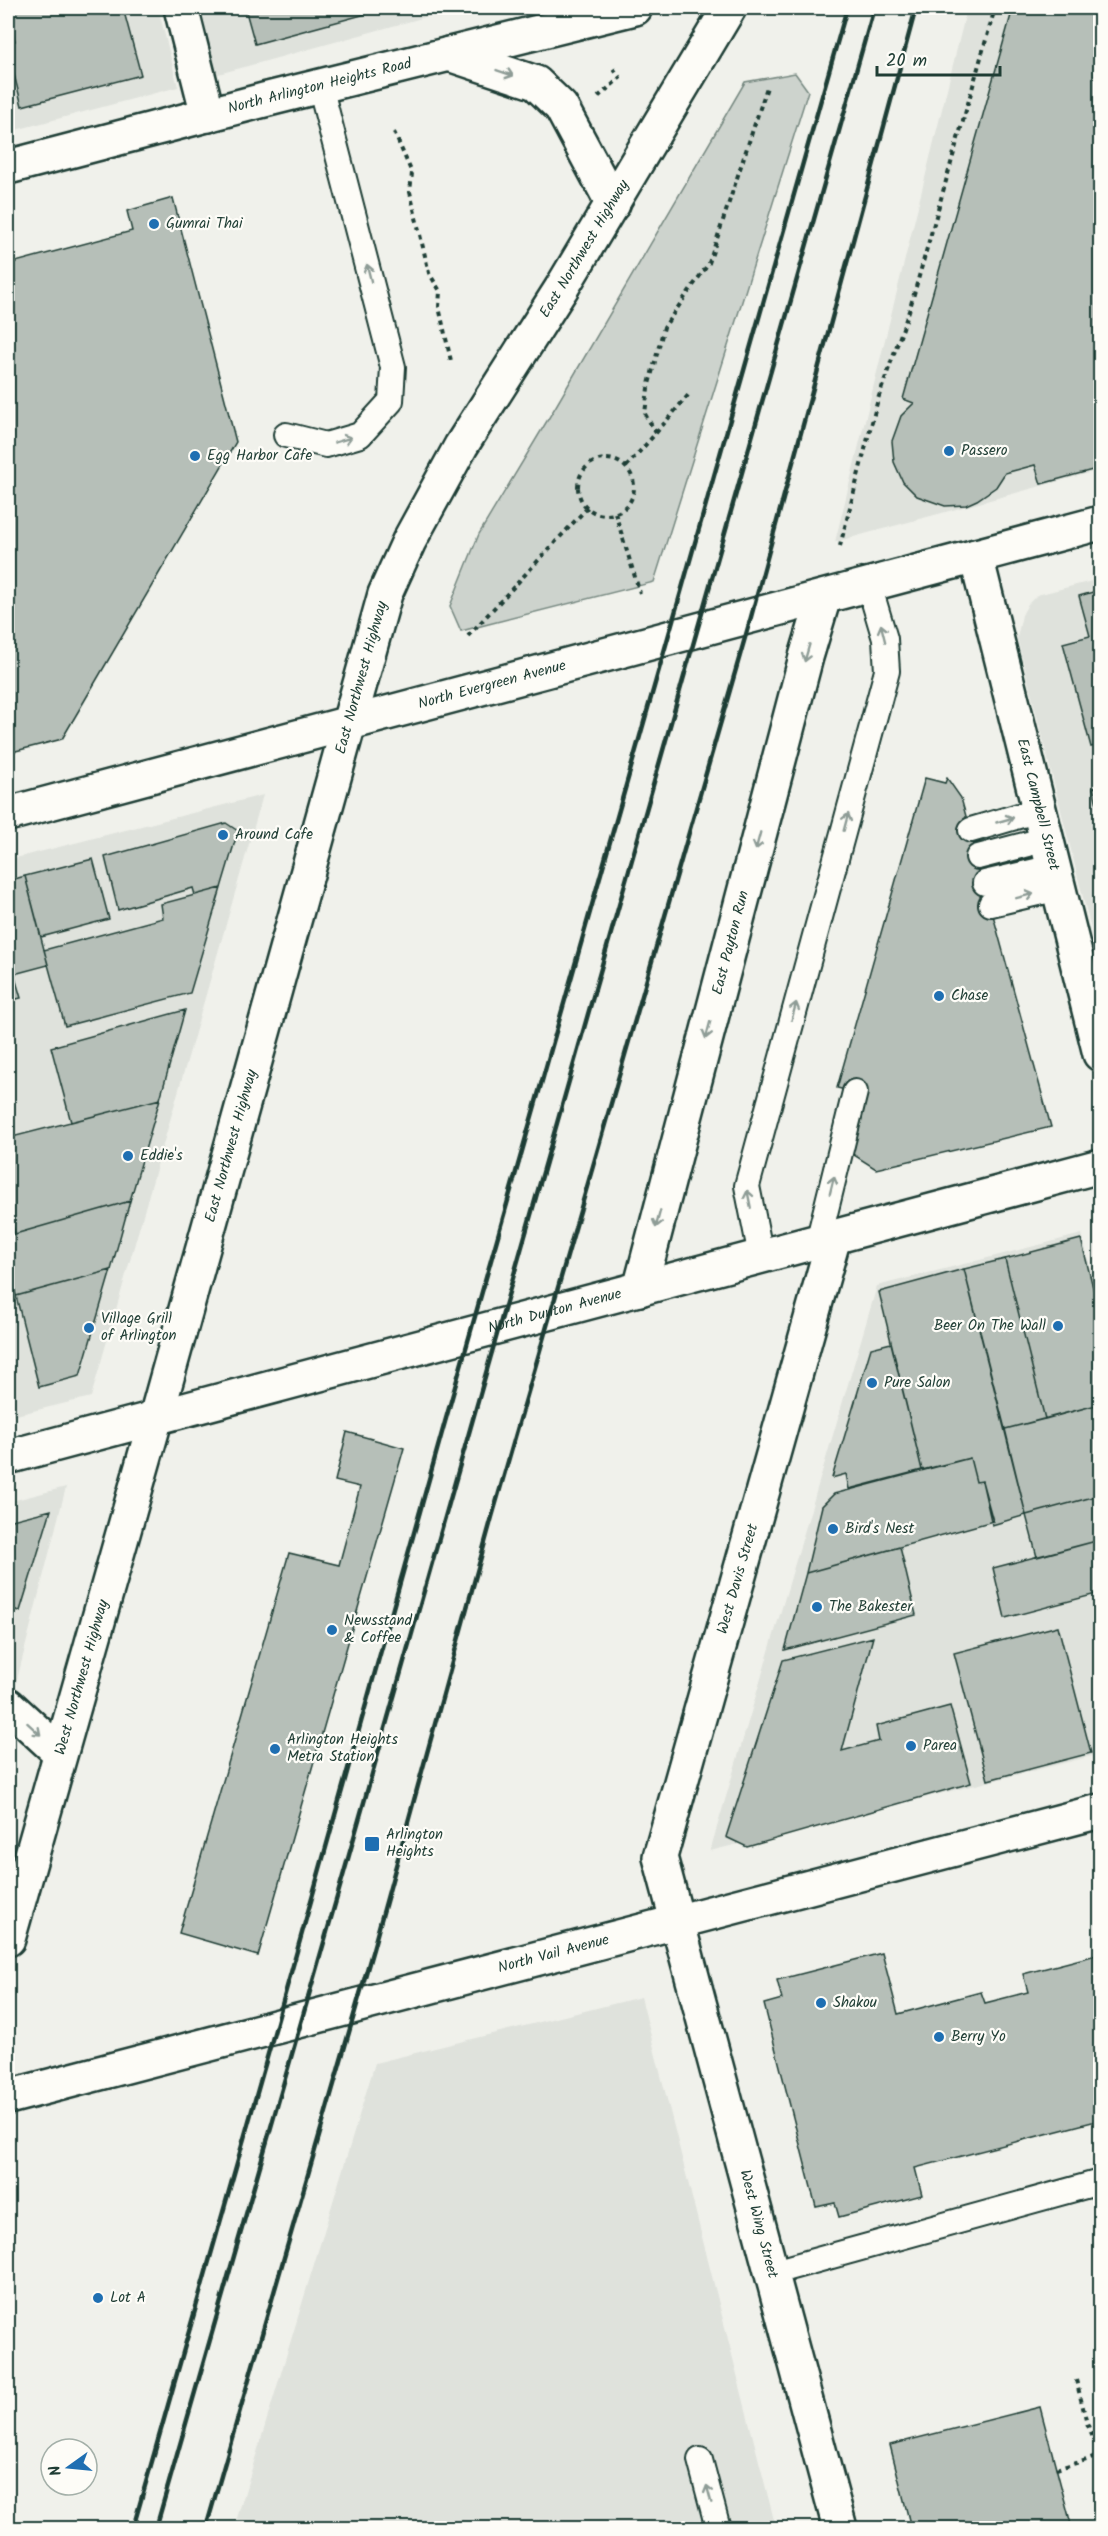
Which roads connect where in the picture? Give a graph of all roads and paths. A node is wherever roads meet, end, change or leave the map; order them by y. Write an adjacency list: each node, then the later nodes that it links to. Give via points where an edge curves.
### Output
1 (181, 8): 10 (street)
2 (634, 8): 5 (street, North Arlington Heights Road)
3 (729, 8): 13 (street, East Northwest Highway)
4 (995, 8): 22 (path, via 910,308 878,399)
5 (449, 54): 7 (street, North Arlington Heights Road); 13 (street, one-way to 13, via 536,83 561,107)
6 (613, 68): 9 (path, via 620,78)
7 (320, 86): 10 (street, North Arlington Heights Road); 17 (lane, one-way to 7, via 326,445 360,435 391,401 393,367)
8 (767, 87): 16 (path, via 709,263 664,327 645,414)
9 (592, 104)
10 (208, 115): 12 (street, North Arlington Heights Road)
11 (394, 132): 14 (path, via 412,173 410,192 429,273 440,291 439,307)
12 (8, 167)
13 (613, 204): 28 (street, East Northwest Highway, via 461,446 409,541 385,594)
14 (451, 361)
15 (690, 393): 16 (path)
16 (656, 433): 18 (path)
17 (286, 435)
18 (626, 467): 19 (path, via 602,459 586,467 578,483); 20 (path, via 633,493 630,502)
19 (588, 507): 20 (path, via 601,514); 27 (path)
20 (615, 513): 25 (path)
21 (1101, 522): 23 (street, North Evergreen Avenue)
22 (840, 546)
23 (976, 556): 24 (street, North Evergreen Avenue); 31 (street, East Campbell Street)
24 (869, 585): 26 (street, North Evergreen Avenue); 38 (lane, one-way to 24, via 747,1186 887,671 885,639)
25 (640, 593)
26 (825, 597): 28 (street, North Evergreen Avenue); 39 (street, East Payton Run, one-way to 39)
27 (468, 636)
28 (347, 724): 29 (street, North Evergreen Avenue); 40 (street, East Northwest Highway)
29 (8, 814)
30 (971, 830): 31 (lane, one-way to 31)
31 (1050, 851): 32 (lane); 33 (lane, one-way to 31); 34 (street, East Campbell Street)
32 (978, 858)
33 (988, 894)
34 (1101, 1054)
35 (855, 1092): 37 (lane, one-way to 35)
36 (1101, 1166): 37 (street, North Dunton Avenue)
37 (826, 1239): 38 (street, North Dunton Avenue); 45 (street, West Davis Street, via 660,1857)
38 (761, 1256): 39 (street, North Dunton Avenue)
39 (640, 1289): 40 (street, North Dunton Avenue)
40 (156, 1417): 41 (street, North Dunton Avenue); 43 (street, West Northwest Highway)
41 (8, 1457)
42 (8, 1705): 43 (street, one-way to 43)
43 (60, 1753): 46 (street, West Northwest Highway)
44 (1101, 1811): 45 (street, North Vail Avenue)
45 (676, 1922): 47 (street, North Vail Avenue); 49 (street, West Wing Street)
46 (8, 1939)
47 (8, 2097)
48 (1101, 2182): 49 (lane)
49 (770, 2273): 55 (street, West Wing Street)
50 (1076, 2380): 51 (path)
51 (1101, 2455): 53 (path)
52 (700, 2460): 54 (lane, one-way to 52)
53 (1056, 2469)
54 (718, 2529)
55 (840, 2529)

